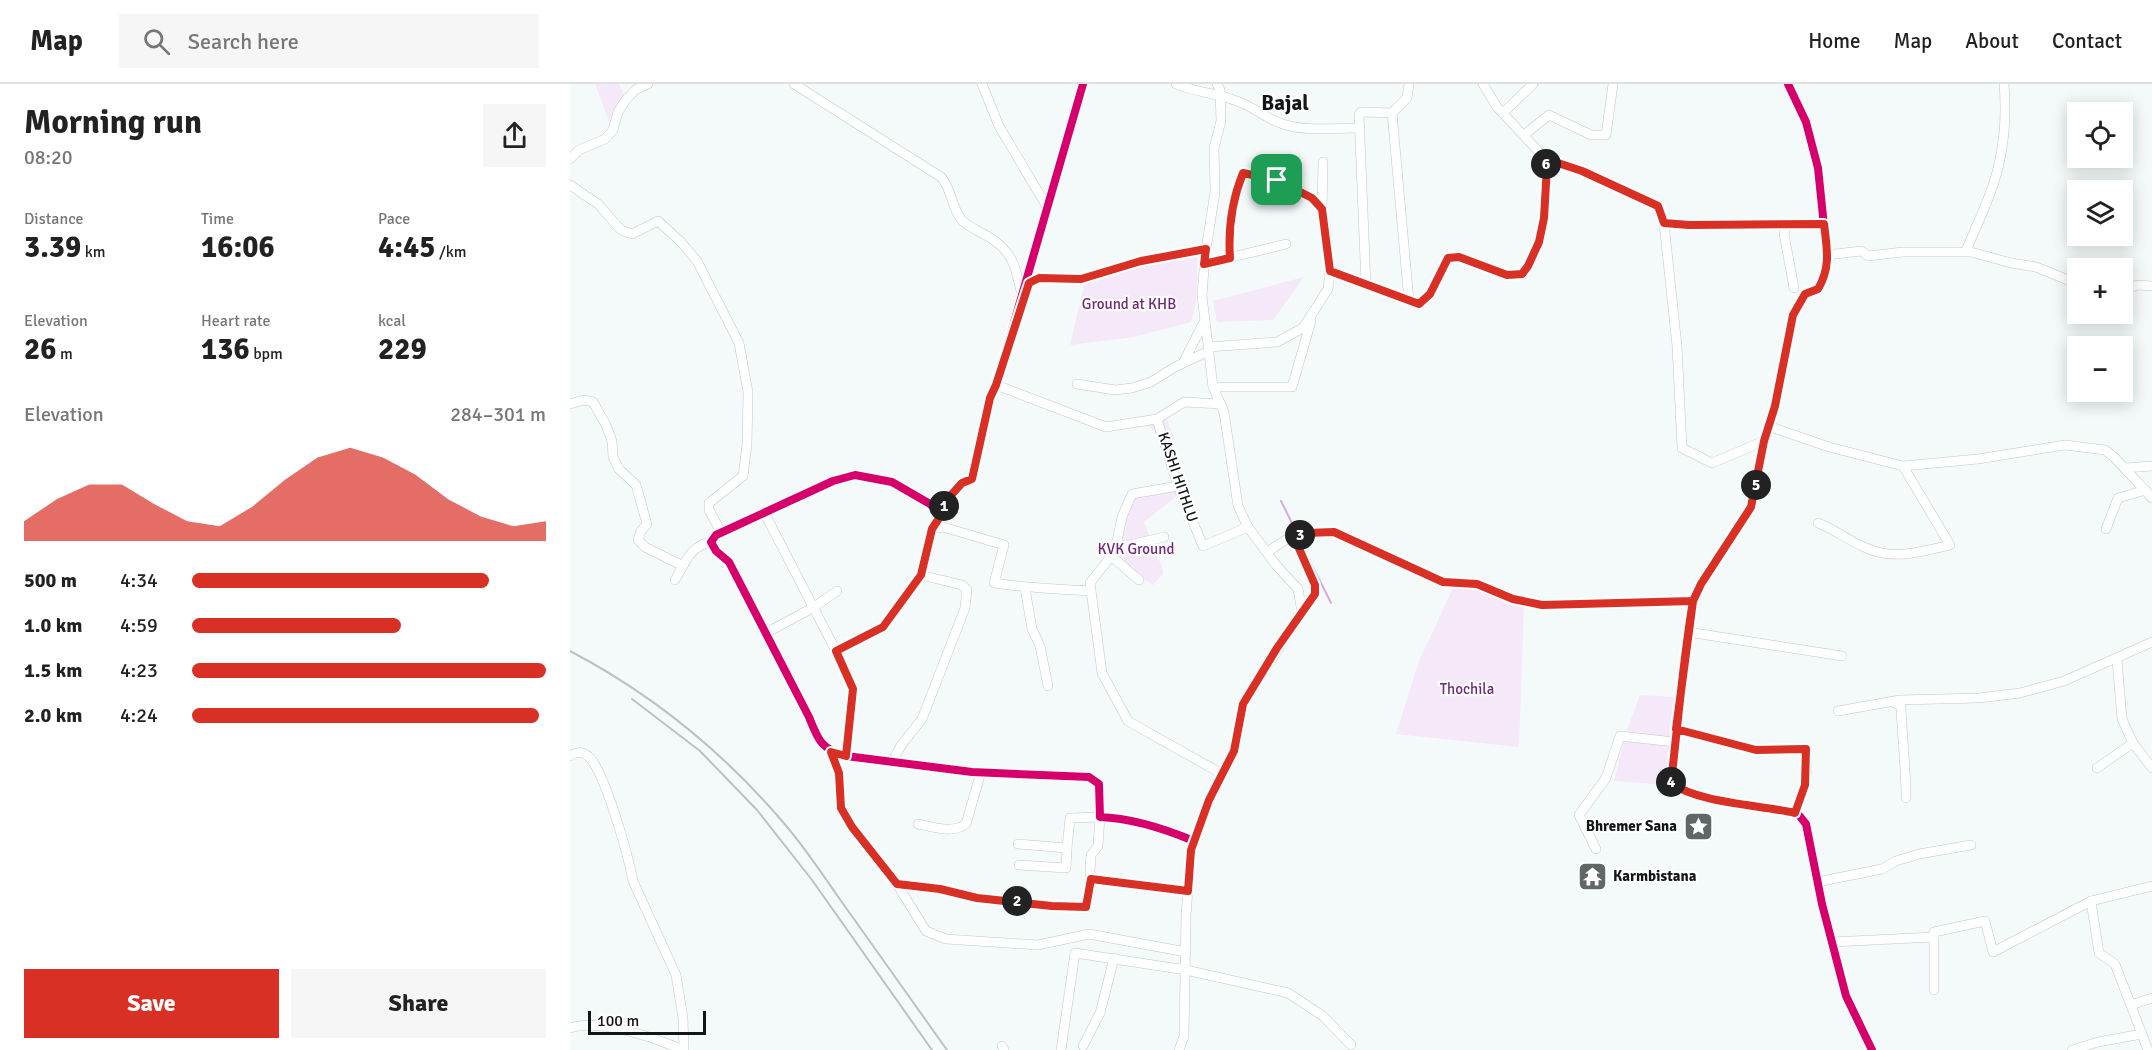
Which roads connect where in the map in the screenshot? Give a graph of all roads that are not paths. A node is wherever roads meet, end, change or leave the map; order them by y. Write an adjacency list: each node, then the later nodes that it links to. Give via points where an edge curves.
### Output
1 (648, 84): 19 (street, via 625,101 609,135)
2 (794, 84): 32 (street, via 941,177 948,184 962,220 1006,249)
3 (982, 84): 22 (street, via 999,126)
4 (1083, 84): 22 (street)
5 (1176, 84): 13 (street)
6 (1217, 84): 13 (street)
7 (1409, 84): 14 (street, via 1407,98)
8 (1533, 84): 15 (street)
9 (1612, 84): 17 (street, via 1606,135 1591,135 1549,115)
10 (1788, 84): 26 (street, via 1806,122 1818,168)
11 (2004, 84): 29 (street, via 2000,159)
12 (1485, 85): 15 (street)
13 (1220, 95): 16 (street, via 1285,125); 28 (street, via 1221,121 1214,148 1215,192)
14 (1392, 113): 16 (street, via 1360,112); 42 (street)
15 (1503, 113): 17 (street)
16 (1358, 128): 37 (street)
17 (1524, 135): 18 (street)
18 (1543, 158): 24 (street, via 1582,171 1658,206); 42 (street, via 1547,166 1544,218 1539,242 1522,274 1507,275 1459,257 1448,258 1430,294 1419,304)
19 (570, 159)
20 (1323, 162): 23 (street)
21 (570, 185): 66 (street, via 598,204 621,230 632,234 658,221 680,241 697,261 739,344 748,392 747,445 743,476 709,503)
22 (1047, 207): 35 (street)
23 (1322, 209): 31 (street, via 1312,198 1277,180 1243,173 1234,195); 34 (street)
24 (1664, 223): 25 (street); 54 (street, via 1677,346 1682,448 1712,463)
25 (1787, 224): 26 (street); 40 (street, via 1784,234)
26 (1824, 224): 30 (street)
27 (1286, 244): 31 (street)
28 (1206, 249): 33 (street); 41 (street, via 1141,261 1081,279 1039,278 1029,283)
29 (1966, 251): 30 (street, via 1868,256 1861,251); 36 (street, via 2036,267)
30 (1827, 255): 53 (street, via 1825,278 1818,289 1805,294 1793,315)
31 (1230, 258): 33 (street)
32 (1014, 263): 35 (street); 41 (street)
33 (1204, 264): 44 (street)
34 (1330, 271): 37 (street); 43 (street, via 1328,289)
35 (1027, 279): 41 (street)
36 (2067, 280)
37 (1366, 285): 42 (street)
38 (2152, 286): 39 (street)
39 (2133, 287)
40 (1794, 288)
41 (1023, 298): 48 (street)
42 (1409, 301)
43 (1315, 310): 45 (street, via 1304,328 1277,342); 49 (street, via 1292,387)
44 (1205, 320): 45 (street); 46 (street)
45 (1209, 349): 46 (street); 49 (street)
46 (1183, 363): 47 (street, via 1132,388 1115,390)
47 (1077, 384)
48 (996, 385): 52 (street, KASHI HITHLU, via 1107,427); 61 (street, via 972,479 962,483 944,503)
49 (1213, 387): 51 (street)
50 (570, 404): 72 (street, via 593,402 612,441 619,469 636,485 647,524 638,540)
51 (1221, 404): 52 (street, via 1184,402); 63 (street, via 1238,506)
52 (1158, 418): 58 (street, KASHI HITHLU)
53 (1768, 426): 54 (street); 55 (street)
54 (1764, 441): 79 (street, via 1751,507)
55 (1903, 466): 57 (street, via 2065,446 2105,450); 62 (street, via 1950,545 1908,555 1887,554 1865,548)
56 (2152, 466): 57 (street)
57 (2126, 468): 59 (street)
58 (1178, 486): 63 (street, KASHI HITHLU, via 1203,546); 71 (street, via 1132,494)
59 (2149, 494): 65 (street, via 2118,498)
60 (764, 512): 61 (street, via 855,475 892,482); 66 (street); 80 (street)
61 (941, 515): 64 (street)
62 (1818, 523)
63 (1248, 527): 70 (street)
64 (932, 529): 73 (street); 76 (street, via 943,527 1004,545 994,583)
65 (2106, 529)
66 (721, 532): 69 (street)
67 (1297, 536): 70 (street); 79 (street, via 1334,532 1443,582 1477,584 1513,599 1542,605); 81 (street, via 1316,589)
68 (1164, 537): 71 (street, via 1121,547)
69 (711, 542): 72 (street, via 699,544); 83 (street, via 729,562)
70 (1267, 552): 81 (street, via 1298,589)
71 (1113, 554): 75 (street); 78 (street, via 1090,583)
72 (683, 566): 74 (street)
73 (921, 575): 85 (street, via 883,627); 97 (street, via 962,585 967,590 965,608 921,719)
74 (675, 580)
75 (1139, 580)
76 (1025, 588): 78 (street); 88 (street)
77 (837, 591): 80 (street)
78 (1091, 591): 101 (street, via 1102,673 1128,721)
79 (1693, 601): 82 (street)
80 (814, 608): 83 (street); 85 (street)
81 (1302, 612): 101 (street, via 1243,704 1234,751)
82 (1688, 632): 86 (street); 91 (street)
83 (766, 633): 94 (street, via 819,741)
84 (2152, 642): 87 (street)
85 (836, 651): 96 (street, via 853,689)
86 (1842, 656)
87 (2117, 659): 89 (street, via 2064,681 2020,693); 93 (street, via 2122,719)
88 (1048, 686)
89 (1892, 702): 90 (street); 102 (street, via 1901,706)
90 (1838, 711)
91 (1676, 729): 92 (street); 103 (street, via 1756,750 1806,749 1805,785)
92 (1675, 742): 103 (street, via 1671,783 1679,789); 110 (street, via 1620,736 1606,778 1579,815)
93 (2133, 743): 98 (street); 99 (street)
94 (831, 752): 96 (street); 114 (street, via 839,773 841,808)
95 (570, 756): 130 (street, via 583,753 596,766 633,881 676,975)
96 (846, 756): 97 (street)
97 (892, 762): 100 (street)
98 (2097, 768)
99 (2152, 768)
100 (981, 772): 104 (street, via 1089,777 1099,784); 105 (street, via 966,824 951,830)
101 (1222, 774): 106 (street)
102 (1906, 798)
103 (1795, 813): 113 (street, via 1806,824)
104 (1100, 817): 106 (street, via 1120,818); 109 (street, via 1070,818); 112 (street, via 1098,846 1091,855)
105 (918, 824)
106 (1194, 841): 116 (street)
107 (1018, 844): 109 (street)
108 (1971, 845): 113 (street, via 1919,854 1882,869)
109 (1068, 848): 111 (street, via 1066,868)
110 (1596, 849)
111 (1019, 865)
112 (1091, 879): 114 (street, via 1086,907 977,898); 116 (street)
113 (1817, 882): 119 (street)
114 (897, 884): 120 (street, via 927,931 946,939 1038,945 1089,934)
115 (2152, 886): 117 (street)
116 (1188, 891): 120 (street)
117 (2091, 901): 118 (street, via 1993,952 1985,921 1934,932); 125 (street, via 2099,953 2115,964)
118 (1934, 937): 119 (street); 123 (street)
119 (1832, 942): 133 (street, via 1846,996)
120 (1186, 952): 122 (street)
121 (1114, 958): 122 (street); 129 (street, via 1100,1013); 131 (street, via 1075,952)
122 (1186, 969): 128 (street, via 1288,993 1323,1016); 132 (street, via 1184,1036)
123 (1934, 990)
124 (2152, 998): 125 (street)
125 (2131, 1005): 127 (street)
126 (570, 1028): 130 (street, via 599,1026 625,1030)
127 (2142, 1034): 134 (street); 135 (street)
128 (1351, 1045)
129 (1083, 1046)
130 (683, 1050)
131 (1061, 1050)
132 (1179, 1050)
133 (1872, 1050)
134 (2072, 1050)
135 (2148, 1050)

